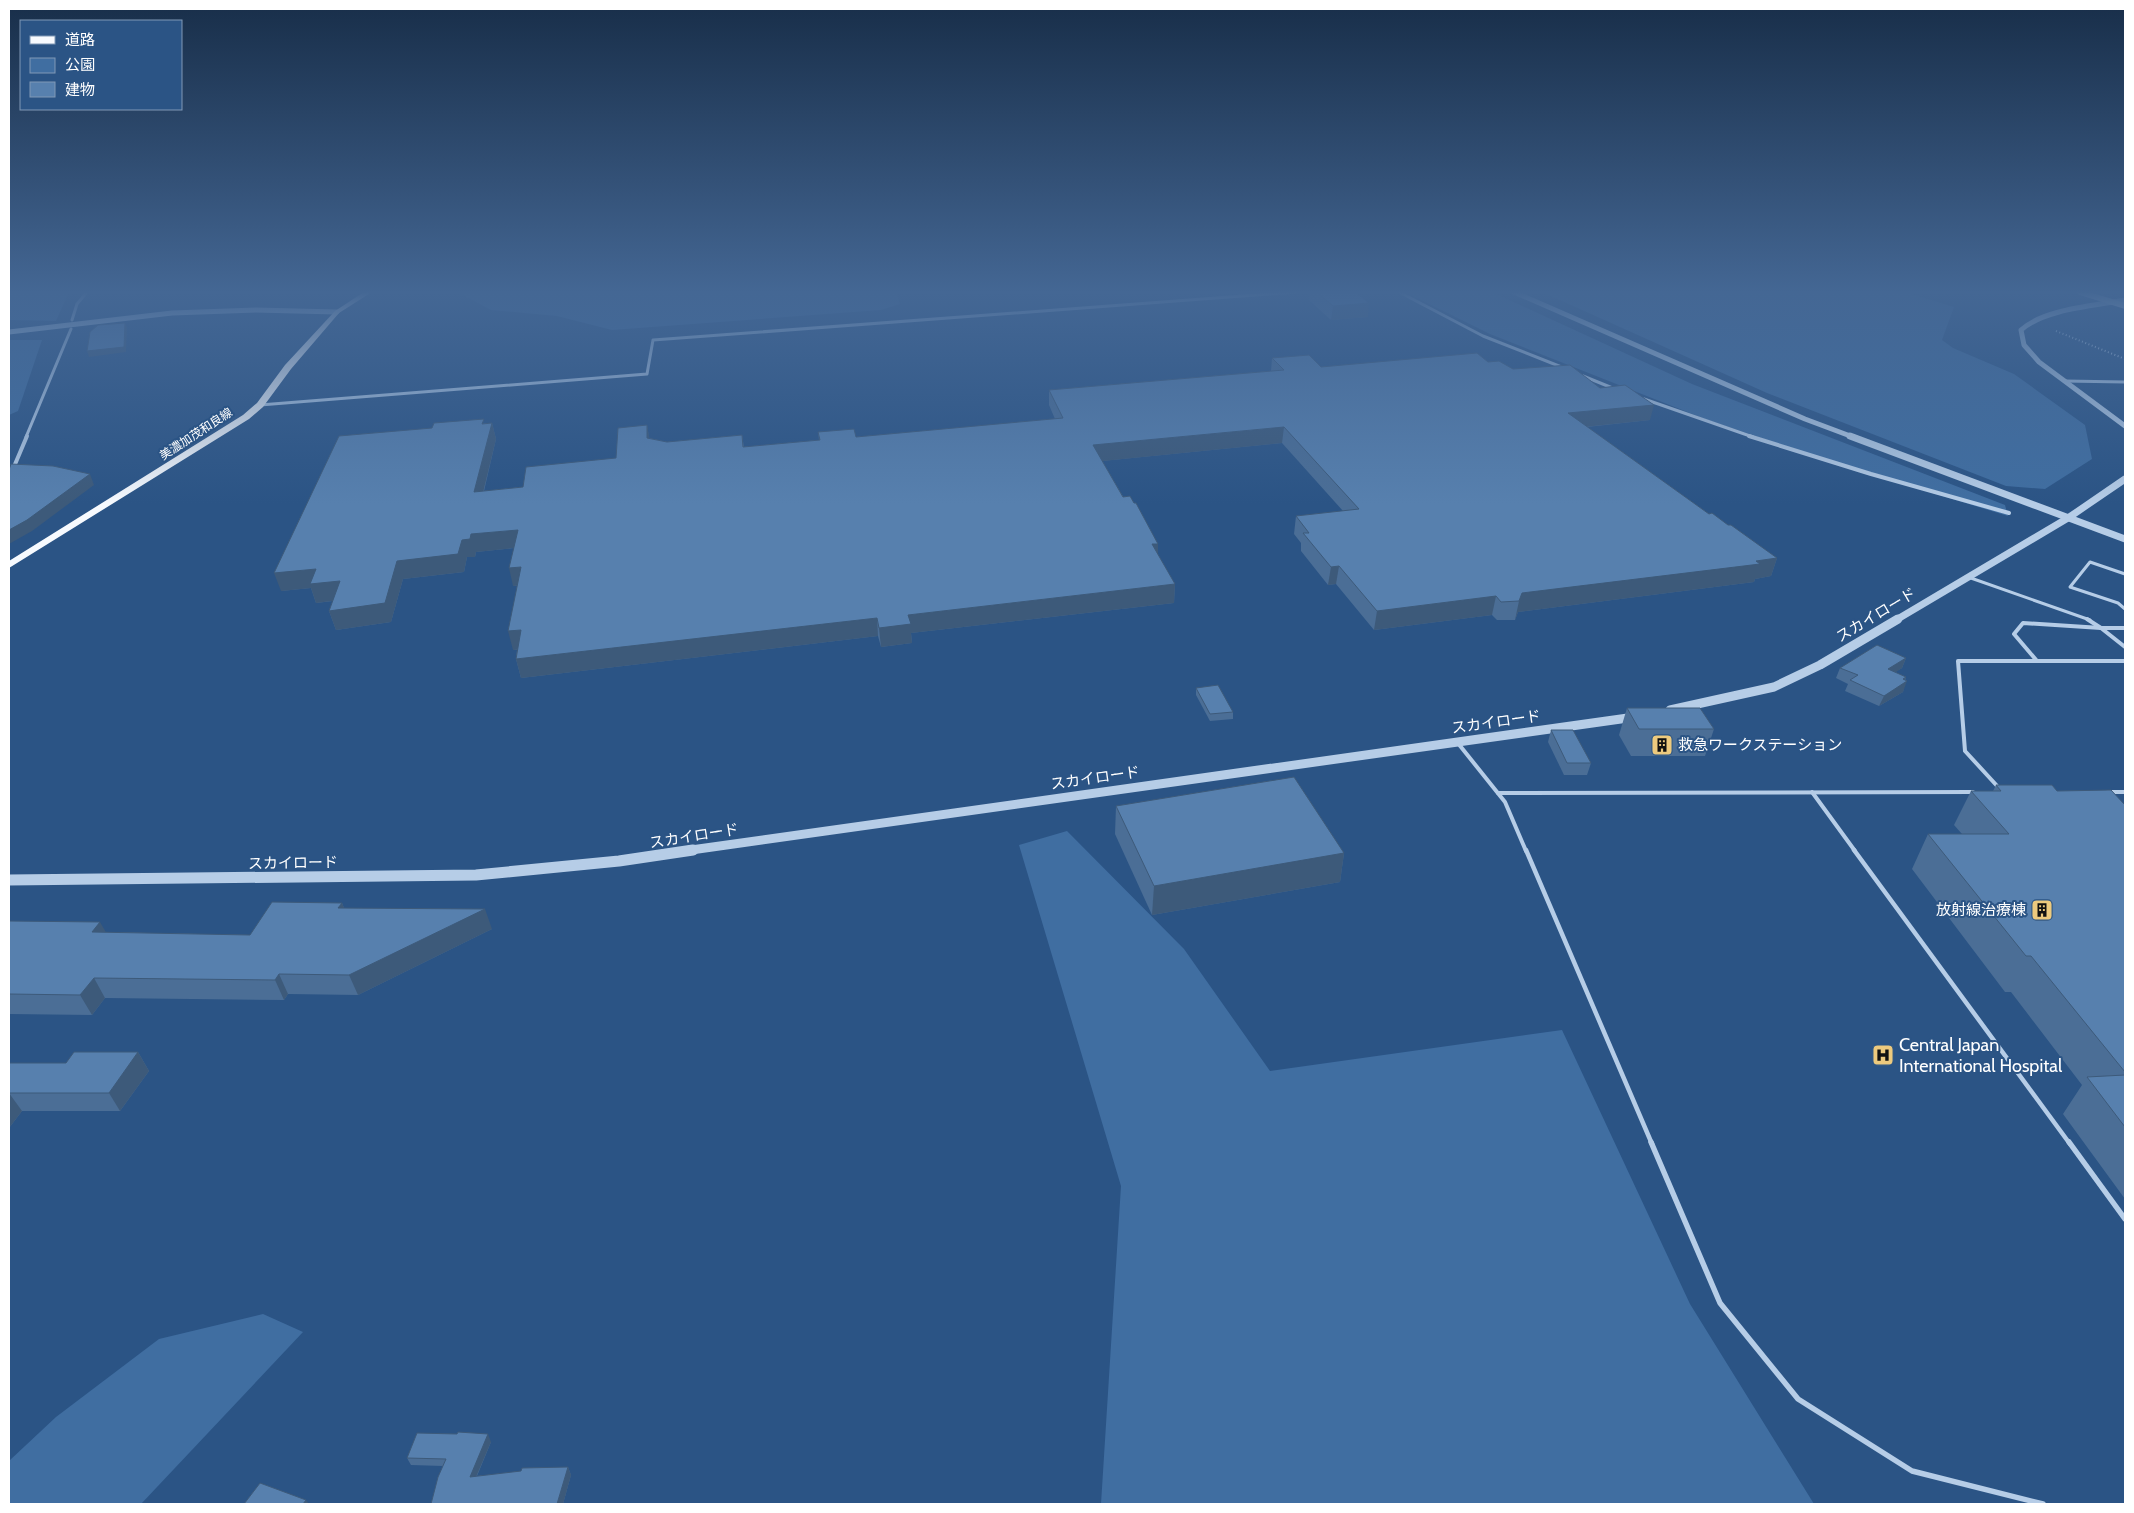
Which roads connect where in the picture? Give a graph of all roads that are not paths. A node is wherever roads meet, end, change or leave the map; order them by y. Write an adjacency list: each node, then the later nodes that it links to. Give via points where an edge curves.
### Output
1 (58, 363): 15 (street)
2 (292, 363): 13 (main road, 美濃加茂和良線)
3 (649, 363): 13 (street, via 647,374)
4 (1549, 363): 7 (street)
5 (1676, 363): 18 (street, via 1805,419)
6 (2040, 363): 9 (street)
7 (1572, 372)
8 (1581, 375): 11 (street)
9 (2065, 381): 10 (street); 14 (street)
10 (2125, 382)
11 (1617, 389)
12 (1635, 396): 17 (street, via 1779,447 1918,490)
13 (260, 405): 20 (main road, 美濃加茂和良線, via 163,470)
14 (2125, 426)
15 (11, 476)
16 (2125, 479): 18 (street, スカイロード)
17 (2009, 513)
18 (2068, 518): 19 (street); 22 (street, スカイロード)
19 (2125, 539)
20 (9, 565)
21 (2125, 574): 24 (lane, via 2090,562 2070,587)
22 (1968, 577): 26 (lane, via 2091,620); 31 (street, スカイロード, via 1820,665 1774,687 1653,713)
23 (2125, 602): 24 (lane)
24 (2118, 603): 25 (lane)
25 (2125, 609)
26 (2101, 628): 27 (lane); 28 (lane); 29 (lane, via 2023,624 2014,634)
27 (2125, 628)
28 (2125, 647)
29 (2037, 661): 30 (lane); 34 (lane, via 1958,661 1965,751 2003,792)
30 (2125, 661)
31 (1457, 742): 37 (lane); 38 (street, スカイロード, via 619,861 476,875)
32 (1812, 792): 33 (lane); 37 (lane); 39 (lane)
33 (1974, 792)
34 (1993, 792)
35 (2106, 792): 36 (lane)
36 (2125, 792)
37 (1498, 793): 40 (lane, via 1505,802 1720,1303 1798,1398 1912,1472)
38 (9, 880)
39 (2125, 1219)
40 (2043, 1504)

